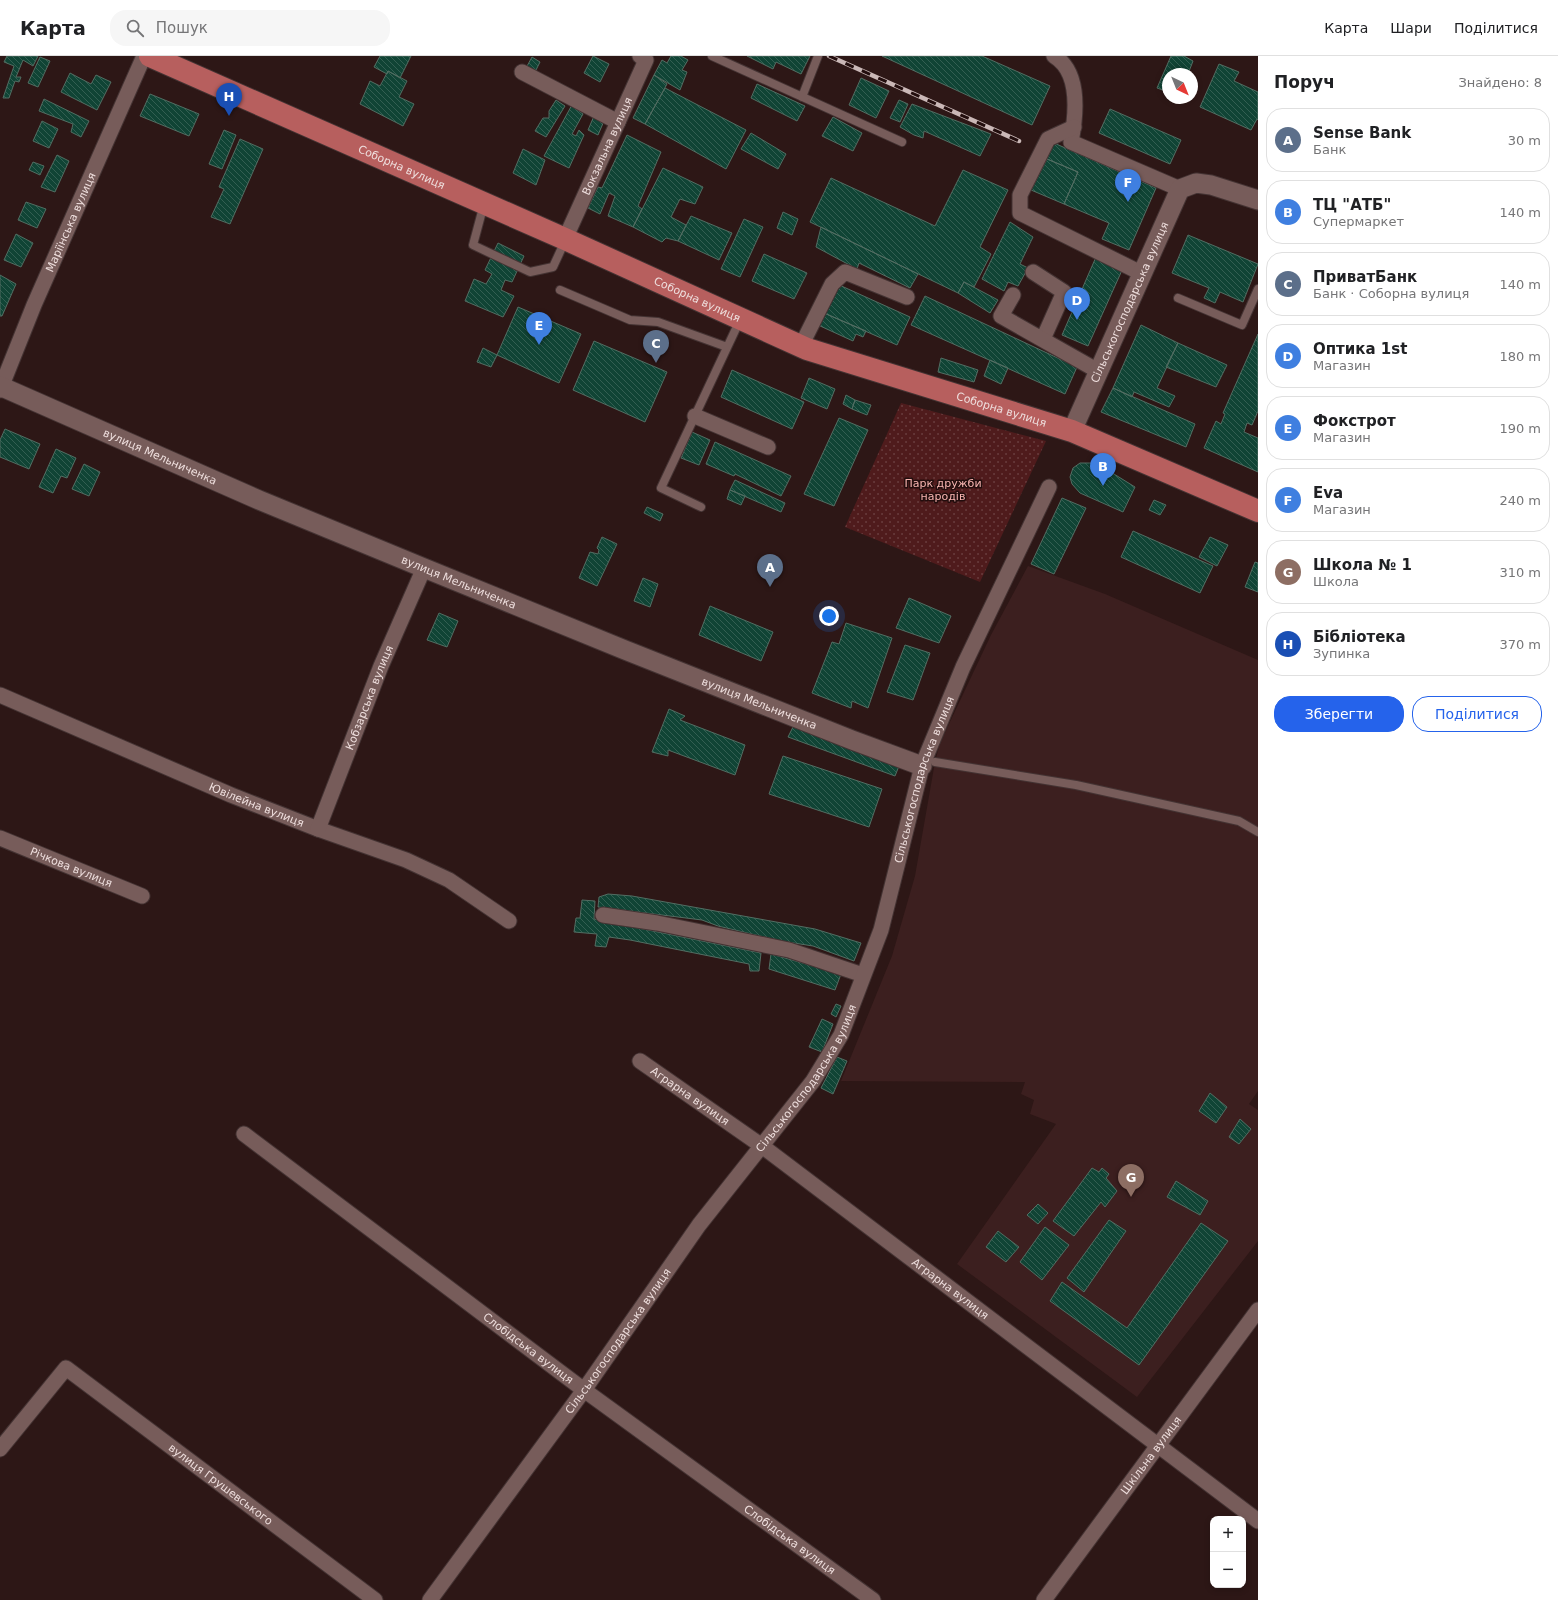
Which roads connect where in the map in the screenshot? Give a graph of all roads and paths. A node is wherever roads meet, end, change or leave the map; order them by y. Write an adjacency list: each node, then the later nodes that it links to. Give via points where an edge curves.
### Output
1 (144, 56): 28 (street, Маріїнська вулиця)
2 (150, 56): 14 (main road, Соборна вулиця)
3 (712, 56): 8 (lane)
4 (818, 56): 8 (lane)
5 (1054, 56): 10 (street, via 1069,72 1075,95)
6 (646, 57): 9 (street, Вокзальна вулиця)
7 (522, 72): 9 (street)
8 (802, 97): 11 (lane)
9 (618, 122): 15 (street, Вокзальна вулиця)
10 (1074, 127): 12 (street, via 1071,142); 17 (street, via 1048,139 1020,195 1020,213)
11 (902, 142)
12 (1188, 186): 13 (street, via 1223,188); 17 (street, Сільськогосподарська вулиця)
13 (1258, 200)
14 (484, 204): 15 (main road, Соборна вулиця); 15 (lane, via 474,245 530,272 552,267)
15 (565, 239): 23 (main road, Соборна вулиця)
16 (1033, 272): 24 (street, via 1064,292)
17 (1141, 273): 27 (street, Сільськогосподарська вулиця)
18 (1258, 289): 22 (lane, via 1242,326)
19 (560, 290): 26 (lane, via 630,320 658,322)
20 (1013, 295): 24 (street, via 1001,316)
21 (907, 297): 25 (street, via 845,272 832,284)
22 (1178, 298)
23 (740, 319): 25 (main road, Соборна вулиця); 26 (lane)
24 (1043, 339): 27 (street)
25 (801, 346): 30 (main road, Соборна вулиця)
26 (727, 347): 29 (lane)
27 (1098, 371): 30 (street, Сільськогосподарська вулиця)
28 (0, 388): 35 (street, вулиця Мельниченка)
29 (695, 416): 31 (street); 33 (lane, via 661,488)
30 (1072, 431): 34 (main road, Соборна вулиця)
31 (768, 447)
32 (1049, 487): 37 (street, Сільськогосподарська вулиця, via 963,667)
33 (701, 507)
34 (1258, 511)
35 (424, 568): 37 (street, вулиця Мельниченка, via 852,740); 38 (street, Кобзарська вулиця, via 381,666)
36 (0, 695): 38 (street, Ювілейна вулиця, via 231,795)
37 (928, 764): 39 (lane, via 1076,785 1240,821); 44 (street, Сільськогосподарська вулиця, via 881,930)
38 (318, 829): 43 (street, Ювілейна вулиця, via 406,860 449,880)
39 (1258, 832)
40 (0, 838): 41 (street, Річкова вулиця)
41 (142, 896)
42 (603, 915): 44 (street, via 789,950)
43 (509, 921)
44 (863, 975): 47 (street, Сільськогосподарська вулиця, via 833,1048 813,1081)
45 (640, 1061): 47 (street, Аграрна вулиця)
46 (244, 1134): 49 (street, Слобідська вулиця)
47 (762, 1146): 49 (street, Сільськогосподарська вулиця, via 698,1225); 50 (street, Аграрна вулиця)
48 (1258, 1310): 50 (street, Шкільна вулиця)
49 (584, 1390): 54 (street, Сільськогосподарська вулиця); 55 (street, Слобідська вулиця)
50 (1158, 1447): 52 (street, Аграрна вулиця); 56 (street, Шкільна вулиця)
51 (0, 1449): 53 (street, вулиця Грушевського, via 66,1368)
52 (1258, 1521)
53 (375, 1600)
54 (430, 1600)
55 (873, 1600)
56 (1044, 1600)

